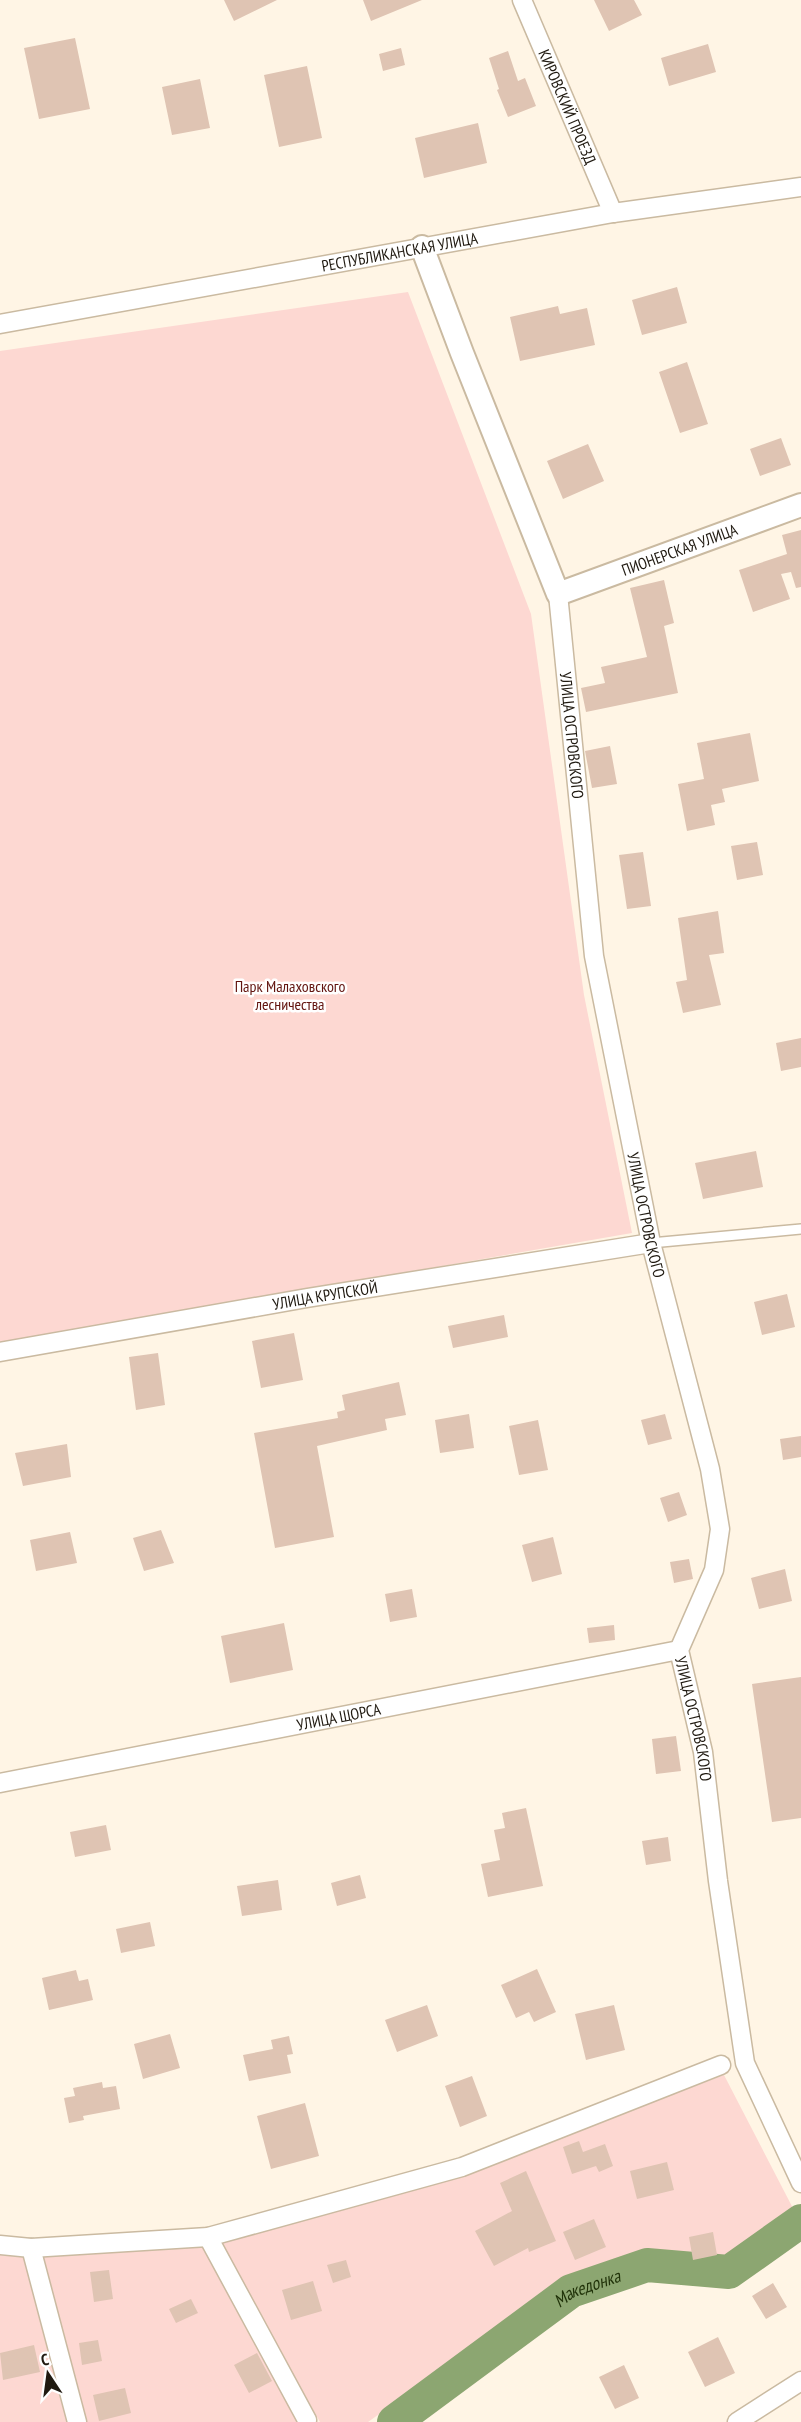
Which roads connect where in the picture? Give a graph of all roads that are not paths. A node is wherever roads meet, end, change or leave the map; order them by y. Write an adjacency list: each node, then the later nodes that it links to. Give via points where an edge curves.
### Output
1 (522, 0): 3 (street, КИРОВСКИЙ ПРОЕЗД)
2 (801, 187): 3 (street, РЕСПУБЛИКАНСКАЯ УЛИЦА)
3 (613, 213): 4 (street, РЕСПУБЛИКАНСКАЯ УЛИЦА)
4 (422, 247): 5 (street, РЕСПУБЛИКАНСКАЯ УЛИЦА); 7 (street, УЛИЦА ОСТРОВСКОГО)
5 (0, 324)
6 (801, 505): 7 (street, ПИОНЕРСКАЯ УЛИЦА)
7 (558, 594): 9 (street, УЛИЦА ОСТРОВСКОГО, via 594,956)
8 (801, 1229): 9 (lane)
9 (651, 1243): 10 (street, УЛИЦА КРУПСКОЙ); 11 (street, УЛИЦА ОСТРОВСКОГО, via 710,1469 720,1529 714,1570)
10 (0, 1352)
11 (679, 1650): 12 (street, УЛИЦА ЩОРСА); 14 (street, УЛИЦА ОСТРОВСКОГО, via 703,1752 745,2063)
12 (0, 1783)
13 (721, 2064): 15 (street, via 462,2167)
14 (801, 2183)
15 (208, 2237): 17 (street); 19 (street)
16 (0, 2245): 17 (street)
17 (31, 2248): 20 (street)
18 (801, 2381): 21 (street)
19 (307, 2420)
20 (77, 2422)
21 (737, 2422)

